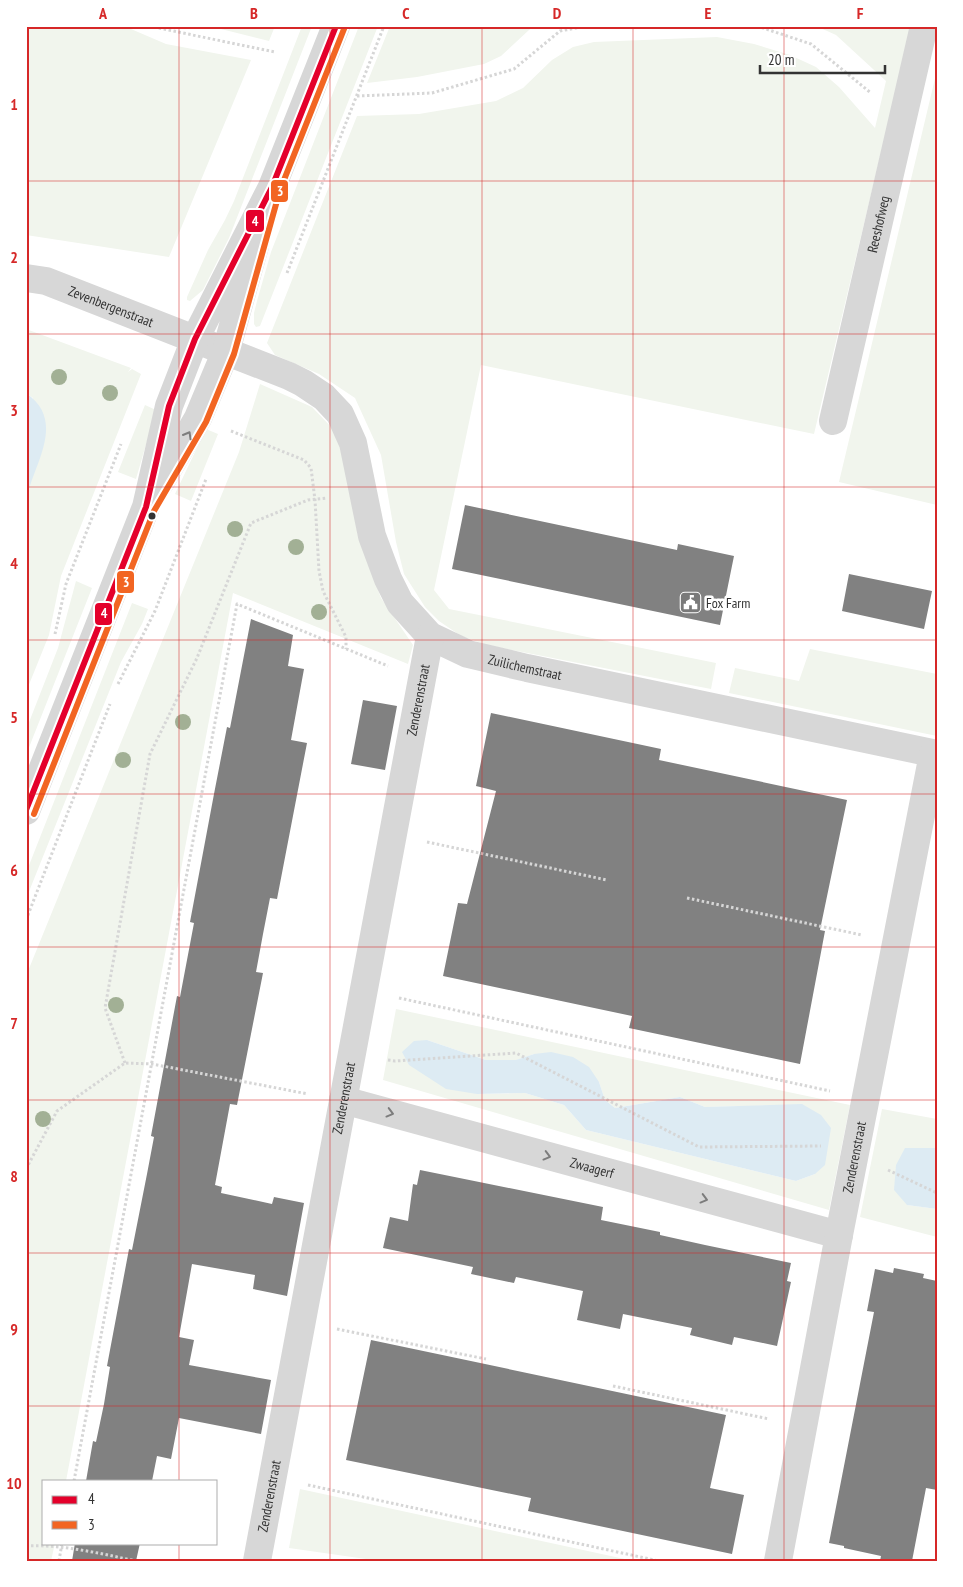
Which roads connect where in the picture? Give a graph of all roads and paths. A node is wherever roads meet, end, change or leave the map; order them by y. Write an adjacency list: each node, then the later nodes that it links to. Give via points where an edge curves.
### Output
1 (149, 26): 7 (path)
2 (336, 26): 10 (street)
3 (384, 26): 8 (path)
4 (587, 26): 8 (path, via 560,31 514,69 432,93)
5 (757, 26): 9 (path, via 811,44 858,80)
6 (924, 26): 9 (street, Reeshofweg)
7 (275, 52)
8 (357, 96): 12 (path)
9 (902, 121): 16 (street, Reeshofweg)
10 (272, 187): 13 (street); 14 (street)
11 (26, 278): 13 (street, Zevenbergenstraat, via 46,282)
12 (285, 279)
13 (195, 339): 14 (street, Zuilichemstraat); 19 (street, via 169,406)
14 (226, 351): 15 (street); 20 (street, Zuilichemstraat, via 303,383 324,397 340,414 353,443 372,536 388,579 400,604)
15 (198, 418): 18 (path, via 304,460 311,468); 19 (street, one-way to 15)
16 (832, 421)
17 (208, 474): 23 (path, via 155,611)
18 (315, 500): 21 (path, via 320,578 346,637); 34 (path, via 251,523 198,658 150,754 105,1008)
19 (146, 507): 26 (street)
20 (430, 636): 22 (street, Zenderenstraat); 25 (street, Zuilichemstraat, via 468,654 527,668)
21 (346, 649): 22 (path); 35 (path, via 237,604)
22 (422, 680): 27 (street, Zenderenstraat)
23 (114, 692)
24 (111, 701): 30 (path)
25 (935, 754): 31 (street, Zenderenstraat)
26 (26, 811)
27 (393, 835): 28 (path); 32 (street, Zenderenstraat)
28 (607, 880)
29 (687, 898): 31 (path)
30 (26, 920)
31 (896, 942): 36 (street, Zenderenstraat)
32 (364, 990): 36 (path); 37 (street, Zenderenstraat)
33 (383, 1059): 38 (path, via 395,1061 516,1053 699,1147)
34 (125, 1063): 35 (path); 40 (path, via 57,1110)
35 (152, 1064): 37 (path); 48 (path)
36 (866, 1099): 42 (street, Zenderenstraat)
37 (343, 1100): 42 (street, Zwaagerf, one-way to 42); 43 (street, Zenderenstraat)
38 (823, 1146)
39 (880, 1167): 41 (path)
40 (26, 1169)
41 (937, 1193)
42 (839, 1235): 46 (street, Zenderenstraat)
43 (302, 1321): 44 (path); 47 (street, Zenderenstraat)
44 (486, 1359)
45 (613, 1386): 46 (path)
46 (803, 1426): 55 (street, Zenderenstraat)
47 (273, 1478): 53 (street, Zenderenstraat); 54 (path)
48 (74, 1480)
49 (62, 1545): 50 (path); 51 (path); 52 (path)
50 (26, 1546)
51 (59, 1561)
52 (137, 1561)
53 (257, 1561)
54 (659, 1561)
55 (778, 1561)

